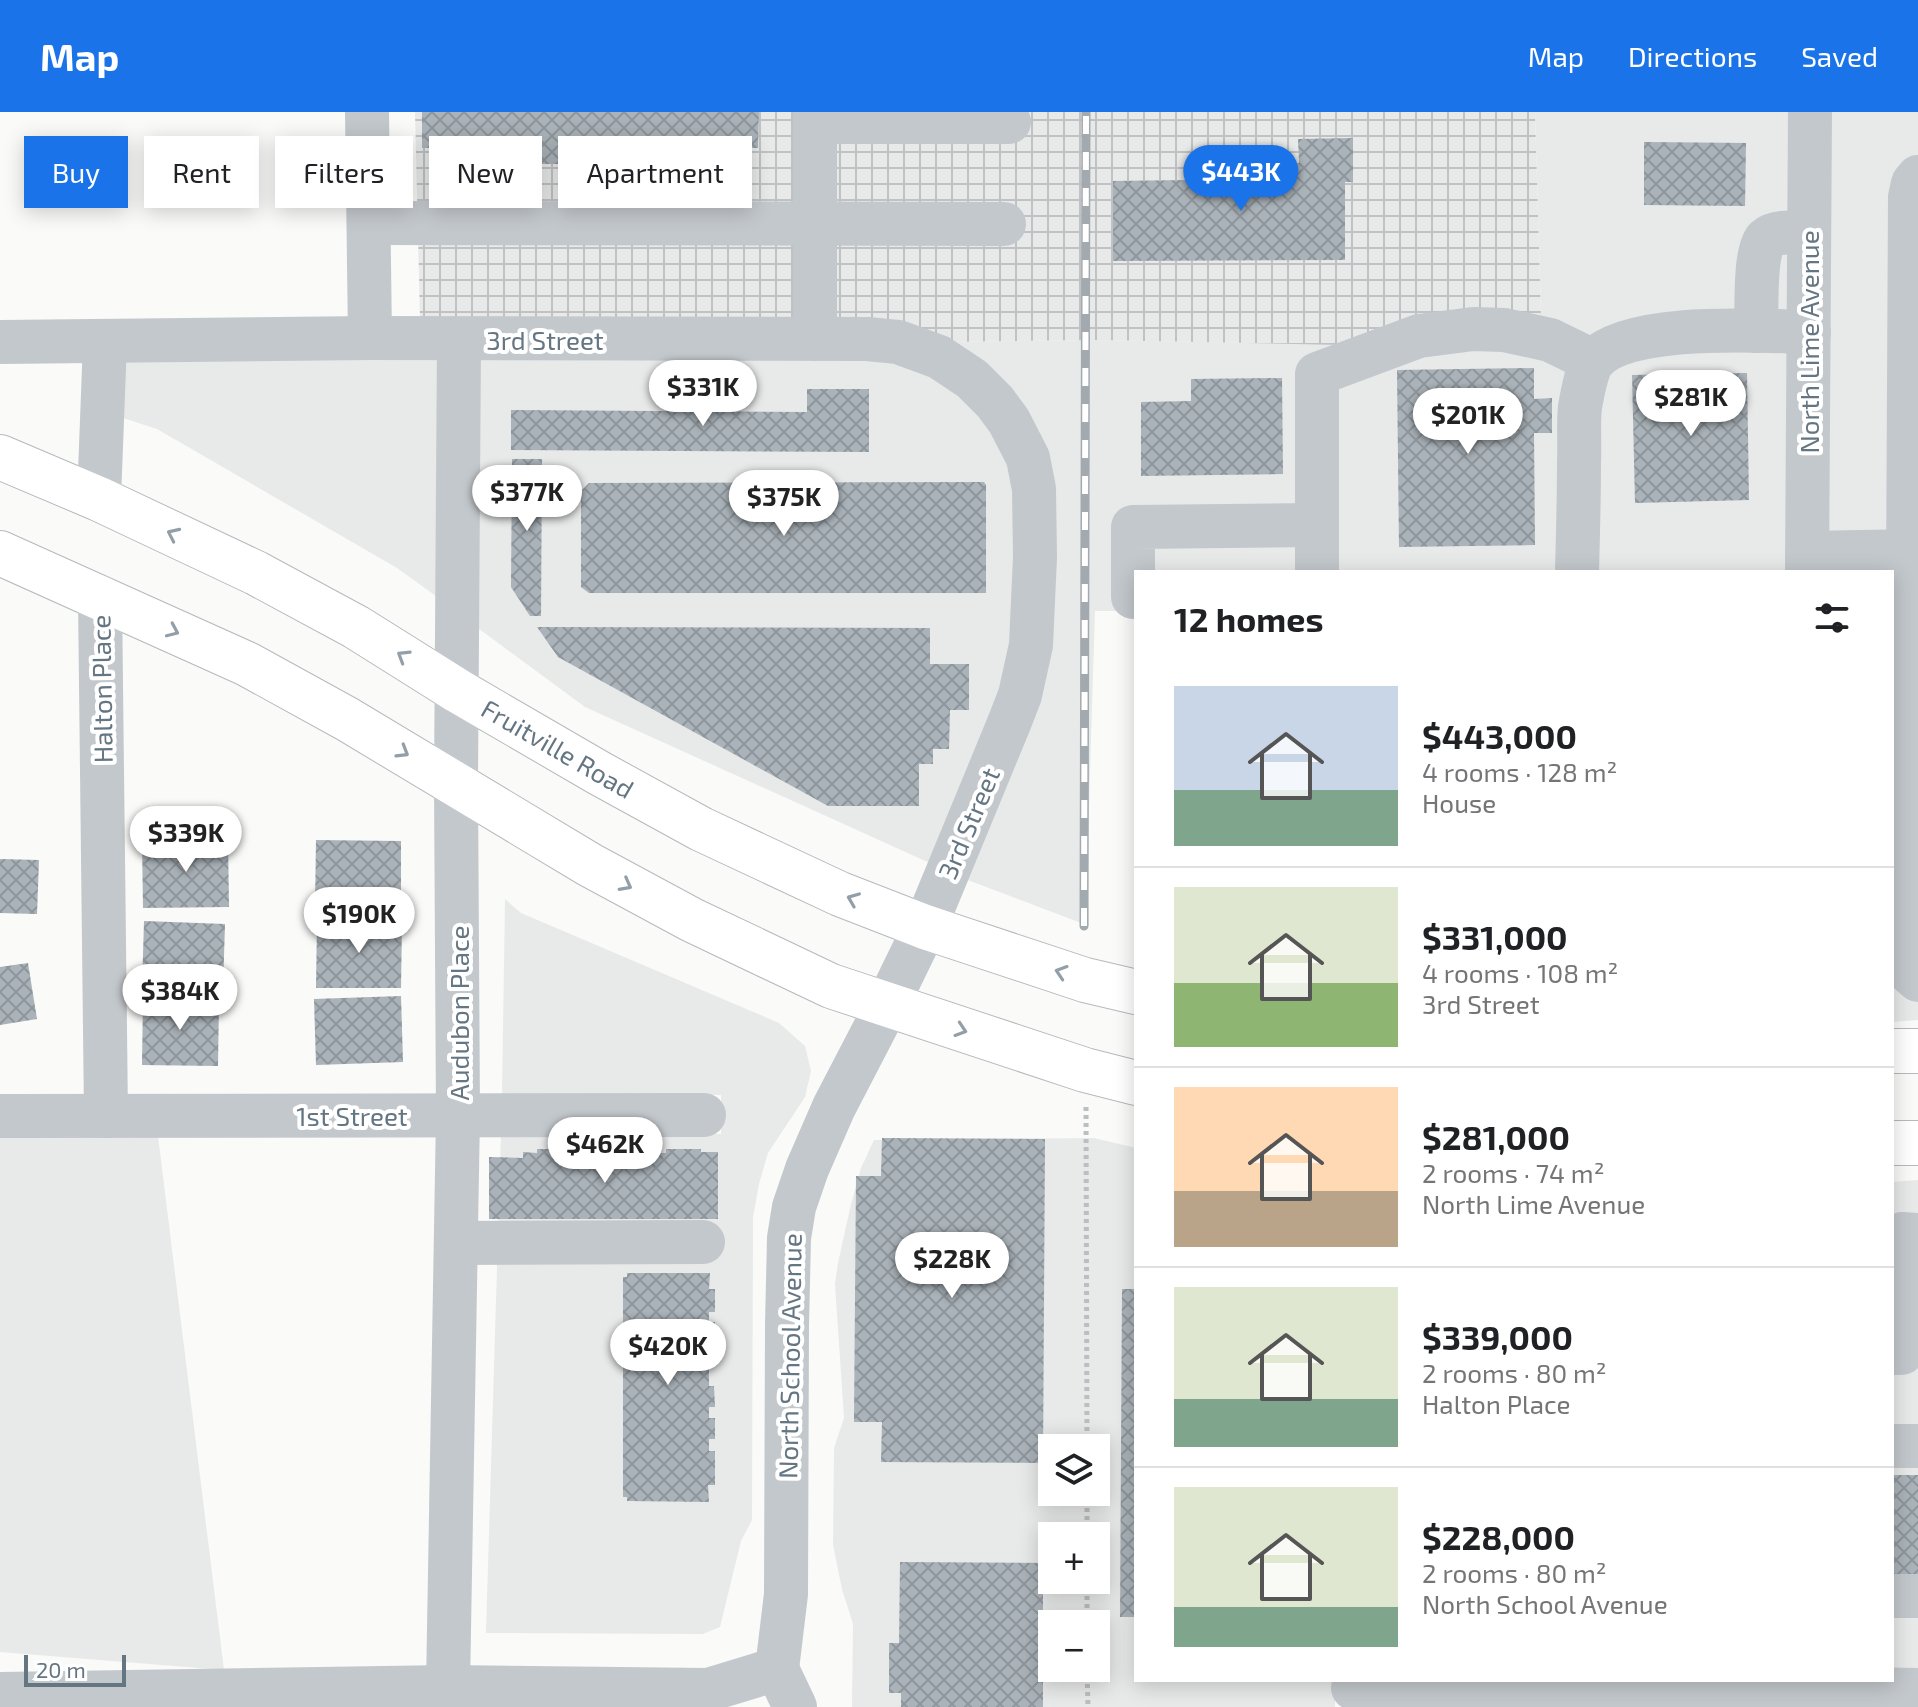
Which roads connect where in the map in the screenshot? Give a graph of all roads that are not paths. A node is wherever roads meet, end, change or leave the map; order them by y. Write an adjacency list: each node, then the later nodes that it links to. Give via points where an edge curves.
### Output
1 (367, 112): 6 (street)
2 (1810, 112): 9 (street, North Lime Avenue)
3 (815, 117): 4 (street); 7 (street)
4 (1009, 122)
5 (1918, 177): 21 (street, via 1910,197)
6 (369, 223): 7 (street); 12 (street)
7 (814, 223): 8 (street); 14 (street)
8 (1004, 224)
9 (1809, 233): 10 (street, via 1765,239 1758,257); 11 (street, North Lime Avenue)
10 (1756, 331): 11 (street); 17 (street, via 1663,333 1625,342)
11 (1809, 332): 23 (street, North Lime Avenue)
12 (370, 338): 13 (street, 3rd Street); 15 (street, 3rd Street)
13 (459, 339): 14 (street, 3rd Street); 28 (street, Audubon Place)
14 (815, 339): 30 (street, 3rd Street, via 898,342 939,357 972,379 1009,421 1028,458 1034,489 1035,569 1027,669)
15 (105, 341): 16 (street, 3rd Street); 19 (street)
16 (0, 342)
17 (1593, 361): 20 (street, via 1550,340 1473,329 1419,336 1317,374); 26 (street, via 1580,407)
18 (0, 457): 19 (main road, Fruitville Road)
19 (99, 499): 28 (main road, Fruitville Road, one-way to 19, via 256,573)
20 (1316, 525): 24 (street, via 1133,527); 25 (street)
21 (1913, 551): 23 (street); 31 (street, via 1906,965)
22 (0, 553): 27 (main road)
23 (1807, 562)
24 (1134, 570)
25 (1317, 570)
26 (1577, 570)
27 (100, 597): 29 (main road, one-way to 29, via 247,664); 40 (street, Halton Place)
28 (458, 691): 29 (street, Audubon Place); 30 (main road, Fruitville Road, one-way to 28, via 701,829)
29 (456, 784): 33 (main road, one-way to 33, via 692,920 831,986); 37 (street, Audubon Place)
30 (925, 927): 32 (main road, Fruitville Road, one-way to 30); 33 (street, North School Avenue)
31 (1918, 980)
32 (1134, 992)
33 (887, 1005): 36 (main road, one-way to 36); 52 (street, North School Avenue, via 820,1136 791,1221)
34 (1894, 1051): 35 (main road)
35 (1918, 1051)
36 (1134, 1082)
37 (458, 1115): 38 (street, 1st Street); 40 (street, 1st Street); 45 (street, Audubon Place)
38 (704, 1115)
39 (0, 1116): 40 (street, 1st Street)
40 (106, 1116)
41 (1894, 1143): 42 (main road)
42 (1918, 1143)
43 (1917, 1237): 46 (street, via 1902,1234 1910,1338 1902,1353)
44 (703, 1242): 45 (street)
45 (456, 1243): 51 (street, Audubon Place)
46 (1894, 1353)
47 (1894, 1446): 48 (street)
48 (1918, 1446)
49 (1894, 1596): 50 (street)
50 (1918, 1596)
51 (448, 1687): 52 (street); 57 (street)
52 (786, 1688)
53 (1918, 1690): 55 (street)
54 (1353, 1692): 55 (street)
55 (1806, 1692)
56 (0, 1694): 57 (street)
57 (188, 1699)

